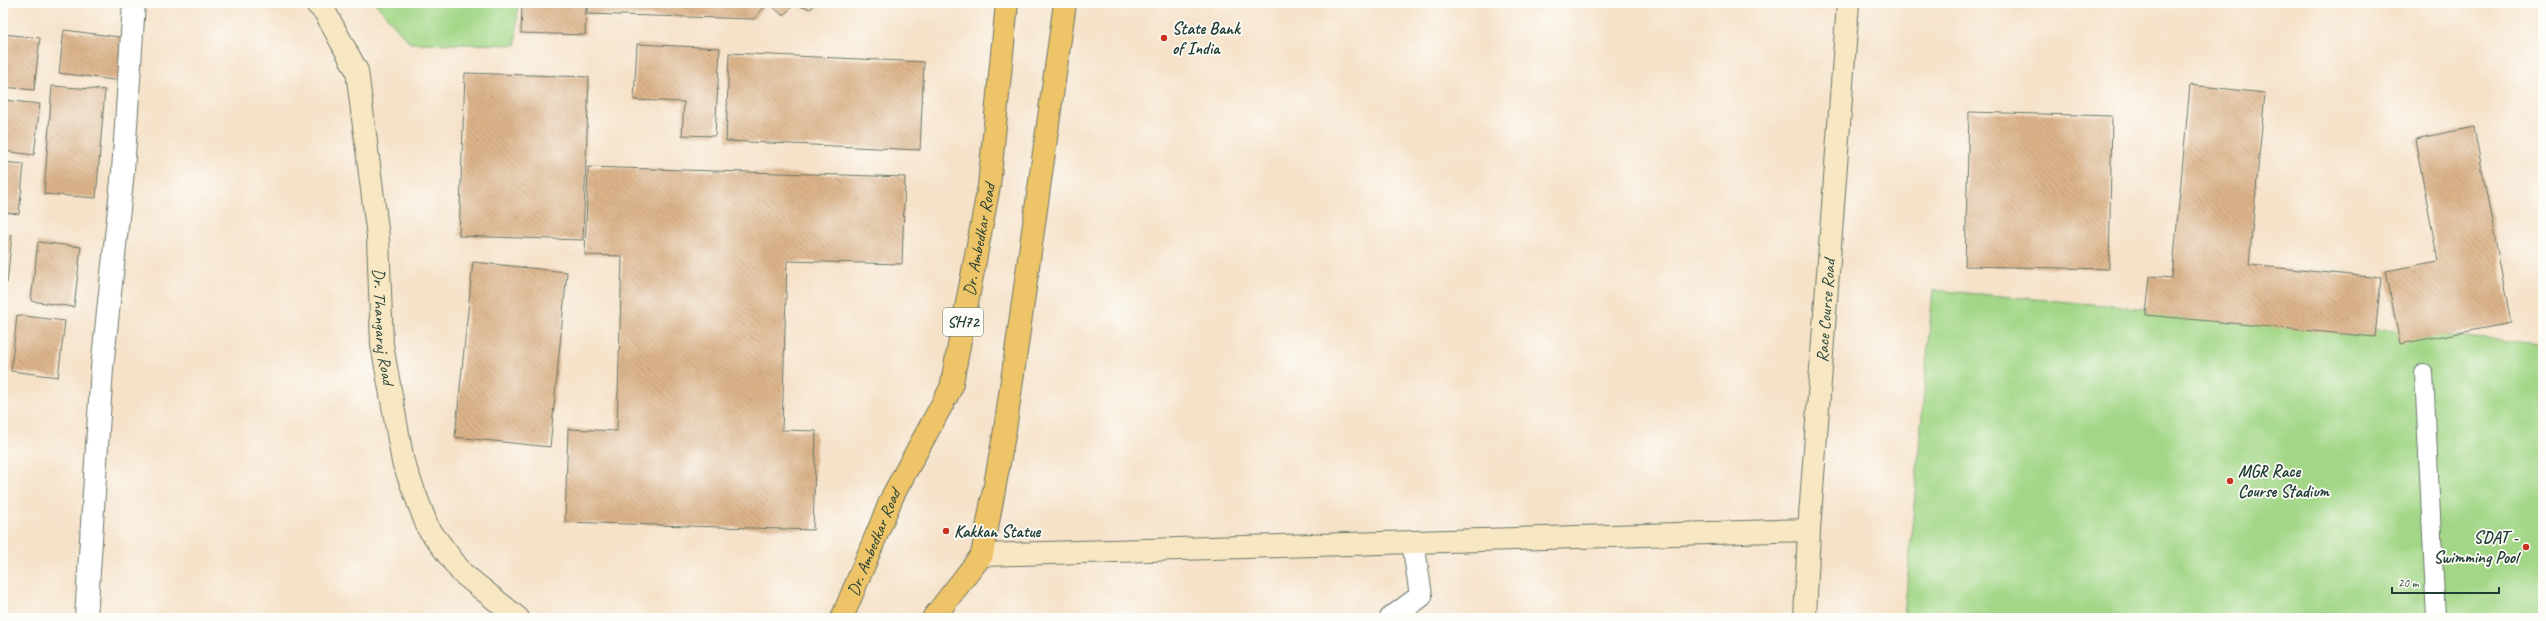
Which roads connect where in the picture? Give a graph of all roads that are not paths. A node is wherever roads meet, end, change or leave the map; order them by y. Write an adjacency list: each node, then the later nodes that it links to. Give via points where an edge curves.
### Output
1 (134, 3): 10 (street, via 122,171 102,368)
2 (316, 3): 11 (street, Dr. Thangaraj Road, via 325,12 357,71 378,237 382,345 403,462 432,534 462,573)
3 (1007, 3): 12 (main road, Dr. Ambedkar Road / SH72, via 989,186 950,388 893,495)
4 (1066, 3): 9 (main road, via 1005,430)
5 (1848, 3): 7 (street, Race Course Road)
6 (2424, 373): 16 (lane)
7 (1809, 530): 8 (street); 15 (street, Race Course Road)
8 (1413, 542): 9 (street); 14 (street, via 1421,596)
9 (982, 555): 13 (main road)
10 (86, 618)
11 (518, 618)
12 (842, 618)
13 (933, 618)
14 (1391, 618)
15 (1805, 618)
16 (2436, 618)

